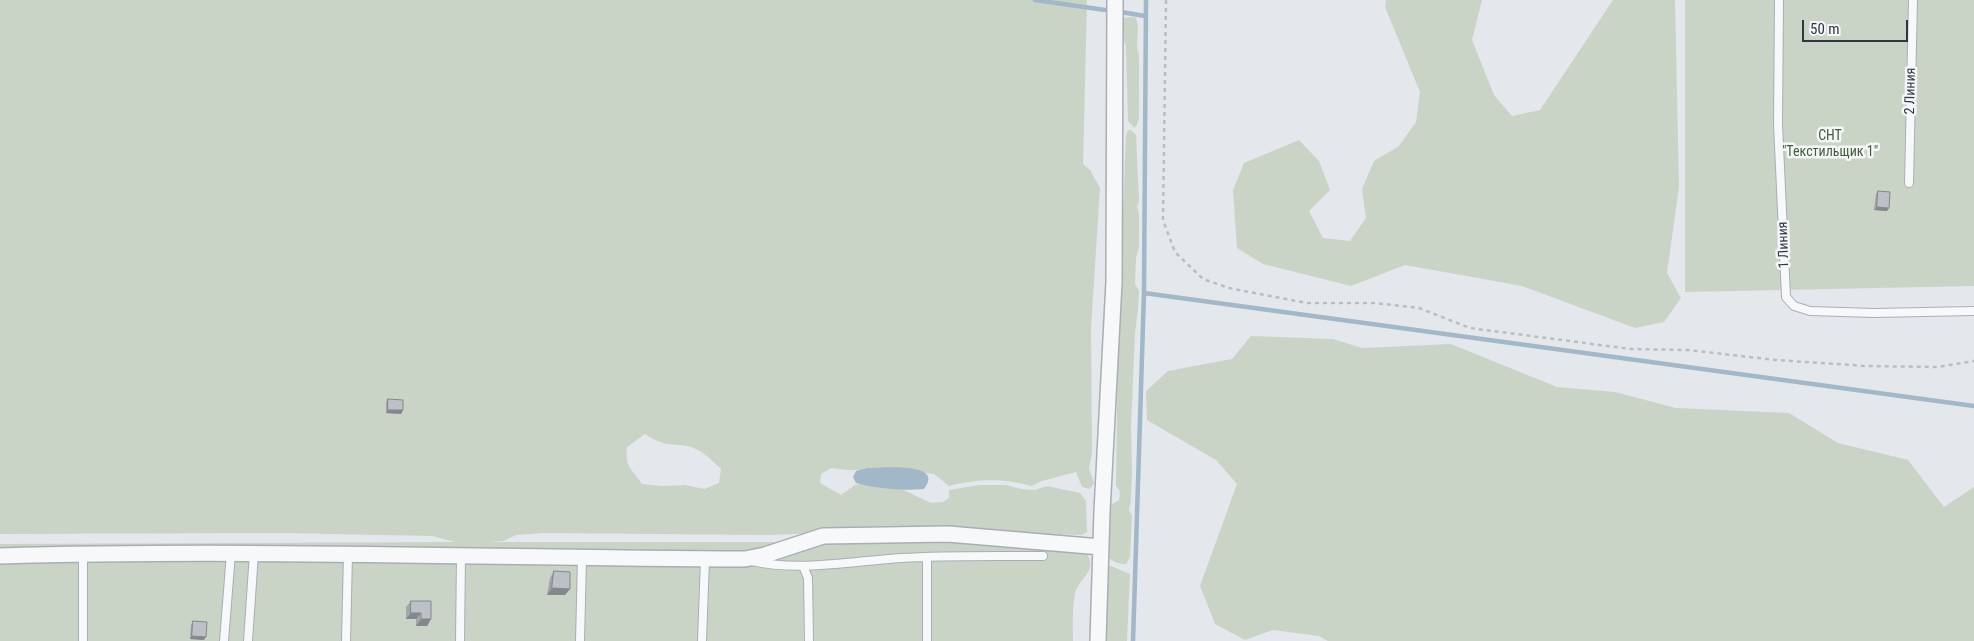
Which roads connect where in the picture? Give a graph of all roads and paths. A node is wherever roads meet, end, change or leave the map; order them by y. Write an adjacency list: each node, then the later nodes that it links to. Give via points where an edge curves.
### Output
1 (1115, 0): 8 (street, via 1114,282)
2 (1166, 0): 7 (path, via 1163,220 1175,252 1203,279 1229,288 1307,303 1375,303 1419,308 1470,328 1631,349 1688,350 1866,366 1937,366)
3 (1779, 0): 6 (lane, 1 Линия, via 1778,124 1786,297 1794,306 1810,311)
4 (1913, 0): 5 (lane, 2 Линия)
5 (1909, 182)
6 (1974, 311)
7 (1974, 361)
8 (1101, 547): 19 (street, via 948,534 823,536 765,556); 30 (street)
9 (231, 553): 10 (street); 12 (street); 22 (lane)
10 (254, 553): 11 (street); 23 (lane)
11 (348, 554): 13 (street); 24 (lane)
12 (83, 555): 14 (street); 21 (lane)
13 (461, 555): 17 (street); 25 (lane)
14 (0, 556)
15 (1043, 556): 16 (lane)
16 (927, 557): 20 (lane); 29 (lane)
17 (582, 559): 18 (street); 26 (lane)
18 (705, 559): 19 (street); 27 (lane)
19 (745, 559): 20 (lane, via 763,564)
20 (803, 566): 28 (lane, via 808,578)
21 (83, 641)
22 (224, 641)
23 (248, 641)
24 (346, 641)
25 (460, 641)
26 (580, 641)
27 (702, 641)
28 (809, 641)
29 (927, 641)
30 (1098, 641)

